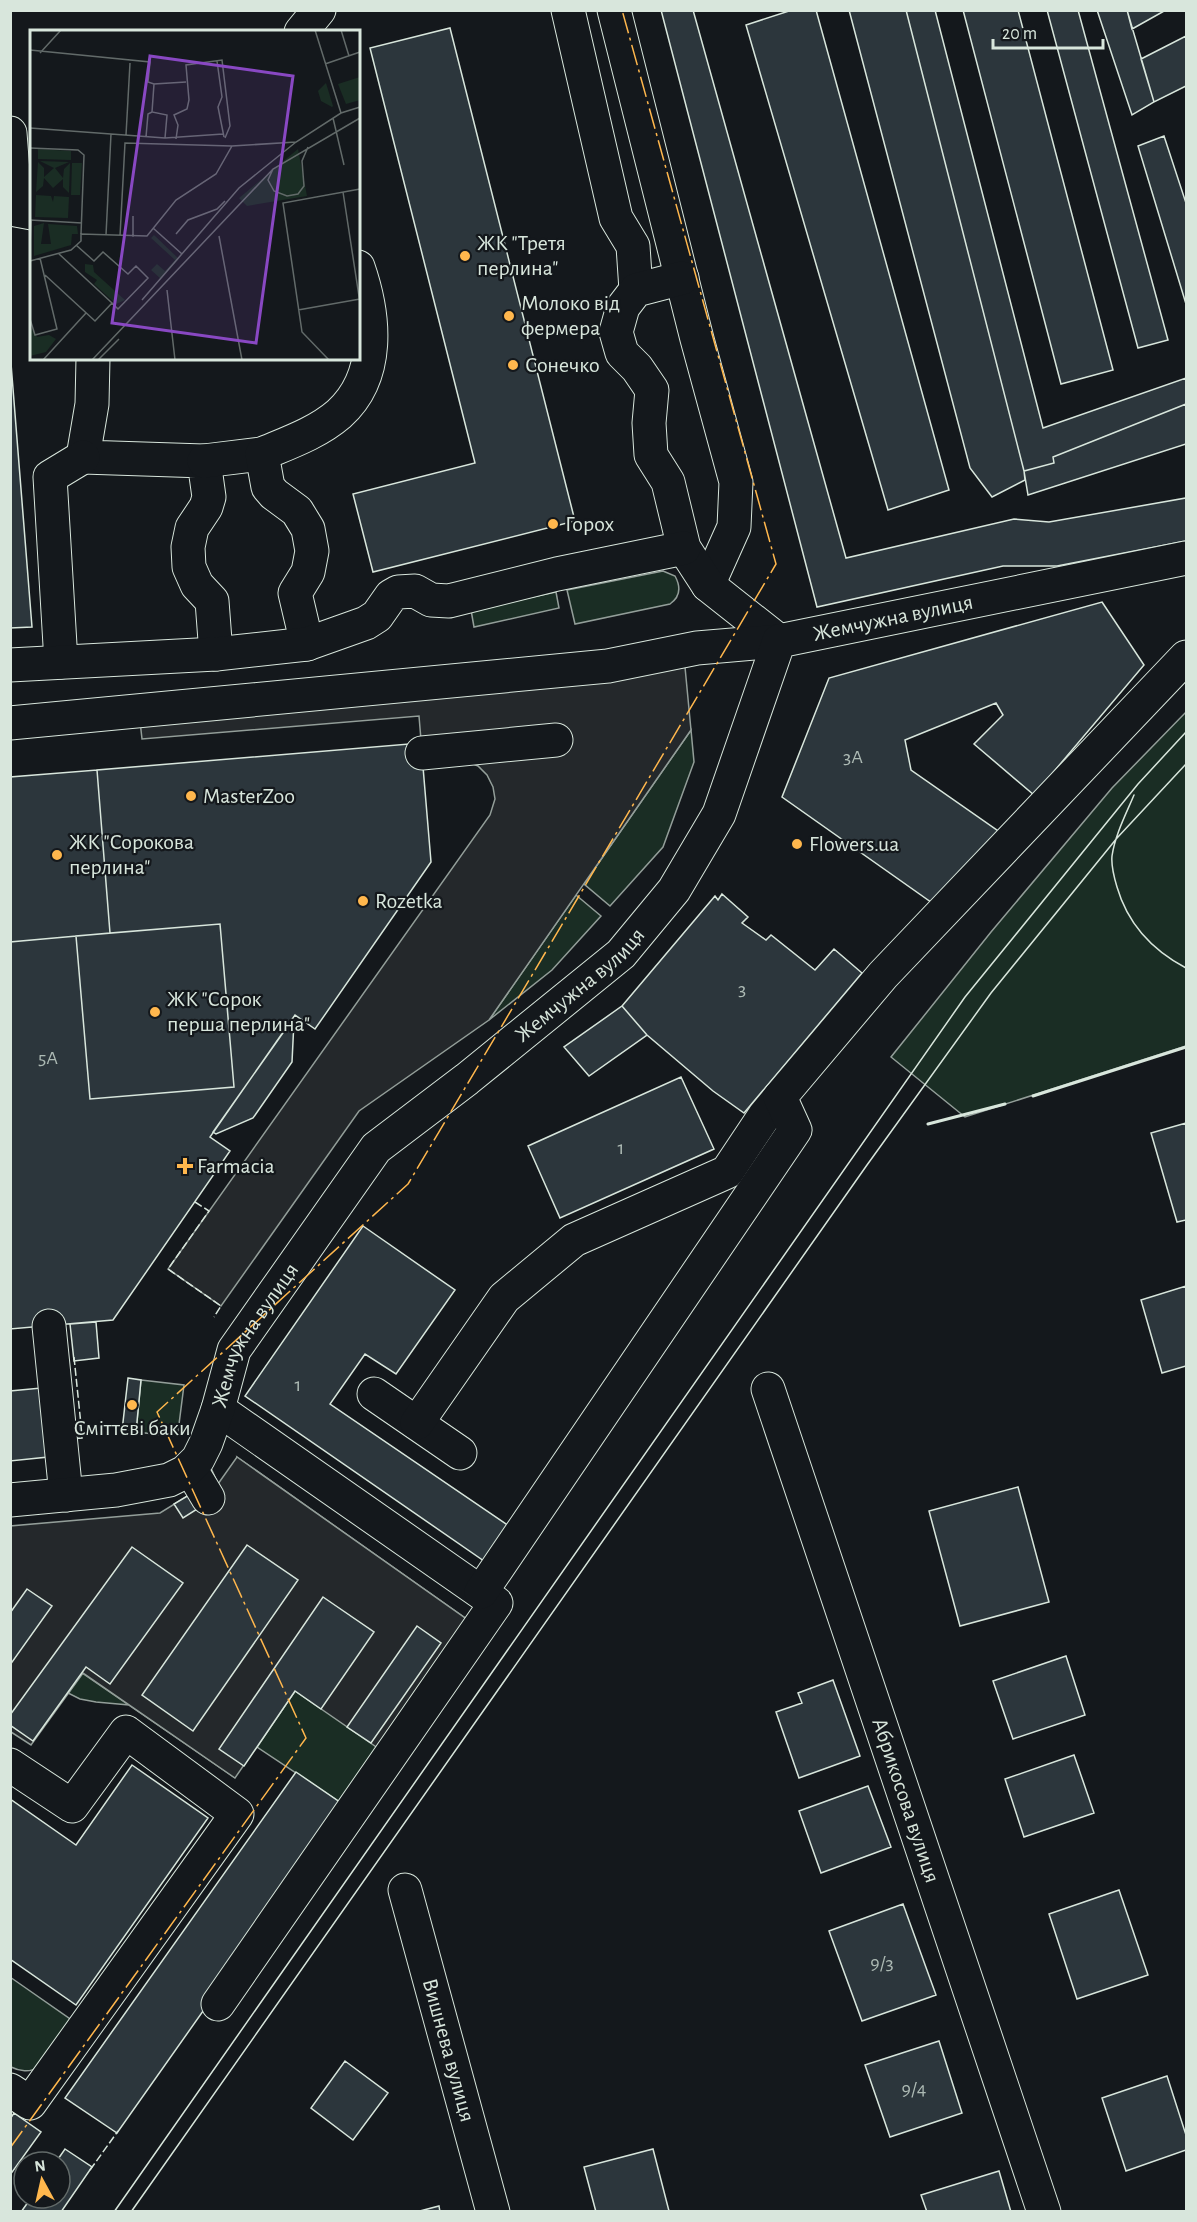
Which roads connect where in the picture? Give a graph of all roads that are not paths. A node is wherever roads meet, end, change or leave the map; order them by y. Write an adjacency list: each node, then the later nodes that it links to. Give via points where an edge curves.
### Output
1 (319, 10): 4 (street)
2 (567, 10): 9 (street, via 616,218 633,246)
3 (614, 10): 8 (street)
4 (303, 30)
5 (10, 133): 6 (street, via 16,210)
6 (30, 213)
7 (360, 274): 11 (street, via 371,315 371,352 361,386 331,419 307,435)
8 (682, 278): 9 (street); 16 (street, via 736,482 734,527)
9 (636, 290): 14 (street, via 623,307 616,332 622,353 652,390 651,455 668,482)
10 (93, 360): 12 (street, via 92,404)
11 (262, 454): 13 (street); 18 (street, via 268,487 297,510 308,529 312,551 308,572 295,593)
12 (83, 457): 13 (street); 21 (street, via 51,477)
13 (204, 461): 19 (street, via 209,497 207,507 192,528 189,567 197,585 212,601)
14 (684, 548): 16 (street); 18 (street, via 449,601 431,600 415,591 399,592 366,623)
15 (1186, 558): 17 (street, Жемчужна вулиця)
16 (708, 585): 17 (street)
17 (779, 641): 23 (street, via 697,648 608,666); 30 (street, Жемчужна вулиця, via 719,814 674,890 621,954 376,1148 234,1350)
18 (307, 644): 19 (street)
19 (216, 654): 21 (street)
20 (1186, 657): 26 (street, via 883,975)
21 (61, 663): 22 (street)
22 (10, 665)
23 (10, 723)
24 (556, 740): 25 (street)
25 (422, 753)
26 (780, 1097): 31 (street, via 727,1172 574,1240 504,1298); 37 (street, via 795,1130)
27 (49, 1326): 34 (street)
28 (768, 1389): 43 (street, Абрикосова вулиця)
29 (374, 1395): 31 (street)
30 (219, 1404): 33 (street, Жемчужна вулиця, via 206,1443); 37 (street)
31 (417, 1423): 32 (street)
32 (460, 1453)
33 (190, 1468): 34 (street, via 169,1480); 35 (street)
34 (66, 1495): 36 (street)
35 (208, 1498)
36 (10, 1500)
37 (484, 1588): 40 (street, via 496,1603)
38 (10, 1765): 41 (street, via 72,1806 126,1732 237,1814 30,2103)
39 (405, 1890): 42 (street, Вишнева вулиця)
40 (218, 2004)
41 (10, 2090)
42 (493, 2211)
43 (1044, 2211)

